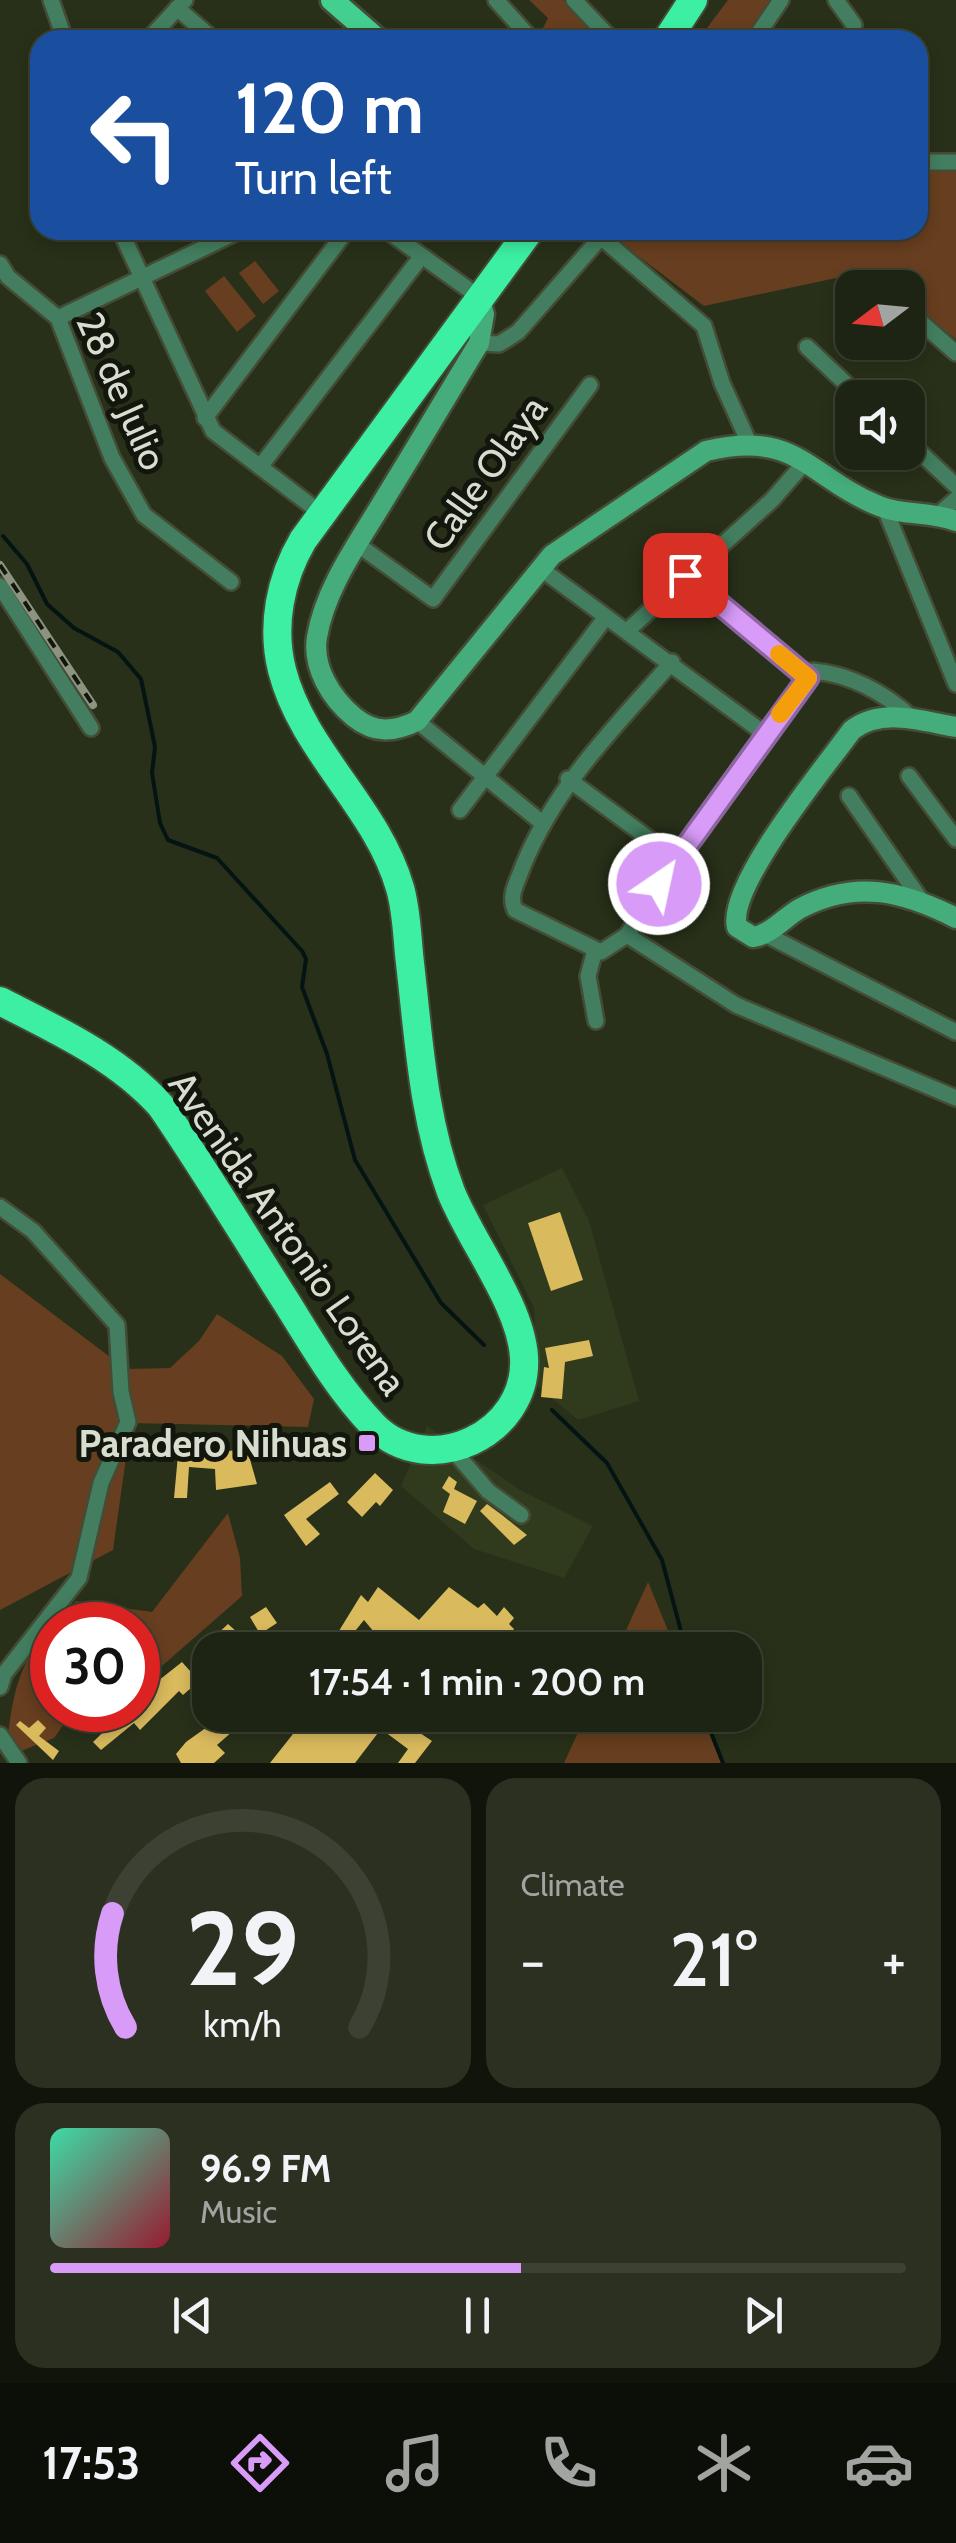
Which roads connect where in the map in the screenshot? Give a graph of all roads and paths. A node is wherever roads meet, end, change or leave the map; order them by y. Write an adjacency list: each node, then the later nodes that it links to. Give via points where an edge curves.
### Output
1 (51, 0): 10 (street)
2 (332, 0): 13 (main road)
3 (496, 0): 14 (street)
4 (574, 0): 15 (street)
5 (693, 0): 16 (highway)
6 (781, 0): 17 (street)
7 (836, 0): 9 (street)
8 (181, 4): 11 (street); 12 (street)
9 (854, 25)
10 (62, 30)
11 (157, 30)
12 (205, 30)
13 (366, 30)
14 (523, 30)
15 (602, 30)
16 (674, 30)
17 (761, 30)
18 (928, 162): 19 (street)
19 (956, 162)
20 (125, 240): 29 (street)
21 (219, 240): 29 (street)
22 (339, 240): 38 (street)
23 (399, 240): 27 (street)
24 (522, 240): 30 (highway)
25 (598, 240): 33 (street, via 518,332 499,344)
26 (604, 240): 39 (street, via 704,326)
27 (421, 257): 30 (street); 42 (street)
28 (0, 264): 31 (street, 28 de Julio)
29 (141, 276): 31 (street); 38 (street)
30 (479, 297): 33 (main road); 46 (highway)
31 (58, 318): 51 (street, 28 de Julio, via 112,458 144,515)
32 (925, 327): 35 (street)
33 (479, 343): 48 (main road)
34 (807, 347): 36 (street)
35 (956, 353)
36 (842, 380)
37 (590, 384): 48 (street, Calle Olaya, via 432,599)
38 (205, 418): 42 (street)
39 (750, 445): 41 (main road); 49 (main road, via 688,459)
40 (925, 456): 43 (street)
41 (806, 460): 45 (main road); 50 (street, via 772,500)
42 (260, 468): 46 (street)
43 (956, 486)
44 (956, 499): 47 (street)
45 (884, 509): 47 (main road); 57 (street)
46 (322, 514): 81 (highway, via 286,574 278,625 282,670 298,714 377,836 400,886 424,1094 438,1154 524,1355 511,1409 484,1436)
47 (948, 518)
48 (358, 544): 59 (main road, via 330,596 317,637 319,666 338,701 372,728 402,728)
49 (540, 568): 53 (street); 59 (main road)
50 (685, 575): 54 (street); 56 (street)
51 (230, 582)
52 (0, 586): 61 (street)
53 (606, 617): 54 (street); 63 (street)
54 (627, 631): 55 (street)
55 (672, 662): 62 (street); 65 (street)
56 (808, 678): 58 (street, via 813,671 834,673 889,697); 62 (street)
57 (956, 684)
58 (912, 718): 60 (main road); 73 (main road, via 865,720 852,730 754,864 734,918 752,937)
59 (417, 720): 63 (street)
60 (956, 727)
61 (91, 728)
62 (764, 734): 70 (street)
63 (486, 776): 67 (street); 68 (street)
64 (909, 776): 69 (street)
65 (568, 779): 68 (street); 70 (street)
66 (849, 796): 71 (street)
67 (460, 810)
68 (541, 822): 75 (street, via 511,902)
69 (956, 838)
70 (675, 858): 74 (street)
71 (921, 900): 72 (main road); 73 (main road, via 856,890 804,907)
72 (956, 918)
73 (766, 934): 78 (street)
74 (627, 935): 75 (street, via 610,950); 79 (street, via 736,1005)
75 (595, 950): 77 (street, via 588,976)
76 (0, 1001): 81 (highway, Avenida Antonio Lorena, via 73,1038 148,1092 330,1371 374,1425 416,1448)
77 (596, 1021)
78 (956, 1032)
79 (956, 1098)
80 (0, 1208): 83 (street, via 33,1231 118,1326 128,1422 101,1483 79,1578)
81 (452, 1449): 82 (street, via 488,1491)
82 (521, 1515)
83 (0, 1687)
84 (0, 1735): 85 (street)
85 (19, 1763)

